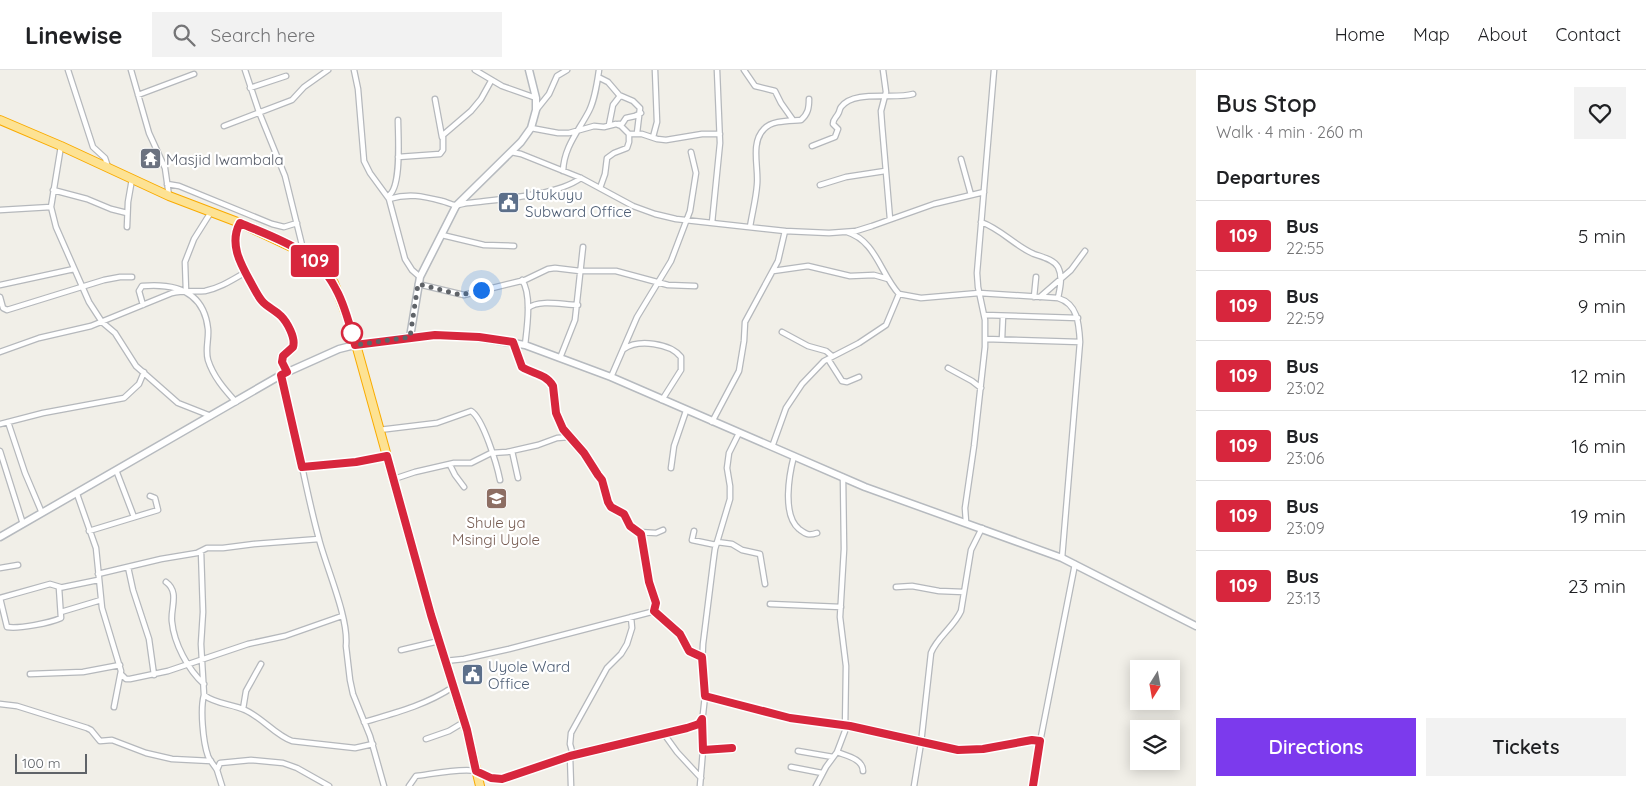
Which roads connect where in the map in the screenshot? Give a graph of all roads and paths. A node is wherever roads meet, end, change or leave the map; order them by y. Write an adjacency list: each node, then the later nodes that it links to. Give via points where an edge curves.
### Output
1 (68, 70): 51 (street, via 93,147 105,158)
2 (130, 70): 23 (street)
3 (245, 70): 21 (street)
4 (328, 70): 30 (street, via 292,100)
5 (354, 70): 63 (street, via 364,161)
6 (475, 70): 20 (street)
7 (529, 70): 26 (street)
8 (559, 70): 18 (street)
9 (567, 70): 18 (street)
10 (599, 70): 19 (street)
11 (655, 70): 43 (street, via 657,122)
12 (716, 70): 42 (street)
13 (744, 70): 34 (street, via 755,86 775,91)
14 (884, 70): 25 (street)
15 (994, 70): 60 (street)
16 (194, 74): 23 (street)
17 (286, 76): 21 (street)
18 (557, 76): 29 (street, via 549,94)
19 (598, 77): 24 (street, via 608,82); 39 (street, via 590,108)
20 (491, 81): 26 (street); 44 (street, via 475,106)
21 (250, 88): 30 (street)
22 (912, 94): 25 (street)
23 (138, 95): 56 (street)
24 (619, 95): 31 (street, via 639,105); 35 (street)
25 (885, 95): 46 (street, via 846,102 833,121 838,129 835,137); 53 (street, via 881,111)
26 (536, 98): 29 (street)
27 (435, 99): 44 (street)
28 (809, 99): 34 (street, via 807,113 801,120)
29 (536, 110): 38 (street)
30 (259, 112): 37 (street); 73 (street, via 282,168)
31 (641, 112): 36 (street); 40 (street)
32 (0, 120): 45 (highway)
33 (398, 120): 49 (street)
34 (793, 120): 76 (street, via 767,126 758,138 757,184)
35 (609, 124): 36 (street); 39 (street)
36 (618, 124): 41 (street)
37 (224, 126)
38 (531, 128): 39 (street, via 558,133); 47 (street)
39 (575, 132): 52 (street, via 566,152)
40 (637, 133): 41 (street); 43 (street)
41 (629, 134): 58 (street, via 627,148 607,158)
42 (720, 134): 43 (street, via 672,140); 74 (street)
43 (653, 137)
44 (442, 138): 49 (street, via 440,154)
45 (60, 146): 51 (highway); 59 (street)
46 (812, 146)
47 (511, 152): 52 (street); 64 (street)
48 (691, 152): 70 (street, via 696,169)
49 (398, 157): 63 (street, via 394,189)
50 (961, 160): 61 (street)
51 (108, 167): 54 (highway)
52 (563, 171): 55 (street)
53 (885, 171): 57 (street); 69 (street)
54 (132, 178): 62 (highway); 68 (street)
55 (580, 178): 58 (street); 64 (street, via 558,189)
56 (167, 184): 62 (street); 73 (street, via 272,224 284,227)
57 (820, 185)
58 (600, 188): 70 (street, via 650,213)
59 (53, 190): 65 (street); 68 (street)
60 (984, 192): 61 (street); 71 (street)
61 (971, 194): 69 (street)
62 (168, 196): 67 (highway)
63 (389, 198): 64 (street, via 411,195); 89 (street, via 405,259)
64 (456, 206): 79 (street)
65 (51, 207): 66 (street); 84 (street)
66 (0, 210)
67 (211, 212): 72 (highway); 99 (street, via 194,239 185,262)
68 (127, 213): 75 (street)
69 (890, 219): 78 (street)
70 (686, 220): 74 (street); 94 (street, via 671,261)
71 (981, 222): 92 (street, via 1053,262); 100 (street, via 977,273)
72 (240, 223): 83 (highway); 86 (street, via 235,241)
73 (297, 223): 83 (street)
74 (712, 223): 76 (street)
75 (127, 227)
76 (750, 228): 77 (street)
77 (785, 231): 78 (street); 85 (street)
78 (847, 232): 91 (street, via 858,236 872,250)
79 (442, 235): 80 (street, via 484,245); 89 (street)
80 (514, 246)
81 (583, 247): 87 (street)
82 (1085, 251): 92 (street)
83 (304, 253): 119 (highway, via 334,284)
84 (74, 269): 96 (street); 97 (street)
85 (773, 271): 91 (street, via 808,266 850,276 874,275); 137 (street, via 745,322 739,371)
86 (246, 272): 99 (street, via 221,286 205,291); 127 (street, via 258,296 282,317 291,333 294,345 282,358)
87 (580, 272): 93 (street, via 548,269); 94 (street, via 616,271); 107 (street)
88 (132, 277): 97 (street)
89 (420, 277): 95 (street)
90 (1036, 277): 103 (street)
91 (888, 279): 101 (street)
92 (1060, 279): 104 (street); 105 (street)
93 (522, 280): 95 (street, via 464,295); 108 (street)
94 (658, 282): 98 (street); 121 (street, via 640,310)
95 (418, 284): 114 (street)
96 (0, 286)
97 (82, 286): 102 (street, via 7,310 3,308); 112 (street)
98 (695, 286)
99 (186, 291): 106 (street); 106 (street, via 142,286 139,291); 132 (street, via 198,302 207,321 208,357 214,373)
100 (979, 293): 101 (street, via 927,298); 103 (street); 109 (street)
101 (899, 294): 124 (street, via 886,325)
102 (0, 297)
103 (1034, 297): 104 (street)
104 (1040, 297): 105 (street)
105 (1058, 298): 111 (street, via 1069,303)
106 (143, 305): 112 (street)
107 (578, 305): 108 (street, via 539,304); 123 (street, via 574,326)
108 (528, 308): 120 (street)
109 (984, 315): 110 (street); 115 (street)
110 (1003, 316): 111 (street); 116 (street)
111 (1078, 318): 118 (street)
112 (102, 322): 122 (street, via 38,338); 126 (street, via 115,333 134,363)
113 (782, 332): 124 (street, via 808,346 826,351)
114 (410, 337): 117 (street, via 461,336); 119 (street)
115 (985, 338): 116 (street); 130 (street)
116 (1002, 339): 118 (street)
117 (513, 342): 120 (street); 140 (street, via 522,367 551,382 556,413)
118 (1080, 342): 173 (street)
119 (355, 345): 127 (street); 138 (highway)
120 (525, 345): 123 (street)
121 (623, 350): 128 (street); 131 (street, via 633,344 658,345 679,354 681,370)
122 (0, 352)
123 (560, 358): 128 (street)
124 (830, 358): 129 (street, via 842,381); 141 (street, via 812,372 789,402)
125 (948, 368): 130 (street)
126 (144, 372): 134 (street, via 178,403); 136 (street, via 139,384 125,397)
127 (284, 373): 132 (street); 149 (street)
128 (611, 377): 131 (street)
129 (859, 377)
130 (980, 388): 161 (street)
131 (662, 400): 133 (street)
132 (236, 402): 134 (street)
133 (686, 411): 137 (street); 150 (street, via 674,446)
134 (211, 416): 151 (street)
135 (0, 422): 136 (street)
136 (8, 422): 159 (street)
137 (712, 422): 139 (street)
138 (379, 430): 144 (street, via 437,423 471,411 479,420); 145 (highway)
139 (739, 432): 141 (street); 171 (street, via 729,453 730,500)
140 (571, 438): 143 (street, via 566,436); 167 (street, via 602,480 611,507 624,514 630,526)
141 (772, 447): 146 (street)
142 (0, 451): 147 (street)
143 (512, 451): 144 (street); 153 (street)
144 (493, 453): 148 (street, via 471,463); 155 (street)
145 (387, 456): 149 (street); 154 (highway)
146 (794, 456): 152 (street); 168 (street, via 789,488 793,520 805,534)
147 (1, 459): 162 (street)
148 (450, 465): 154 (street); 156 (street)
149 (302, 467): 170 (street)
150 (671, 468)
151 (116, 470): 157 (street); 160 (street)
152 (843, 477): 161 (street); 188 (street)
153 (518, 478)
154 (394, 479): 194 (highway)
155 (500, 480)
156 (464, 487)
157 (77, 494): 159 (street); 165 (street)
158 (150, 496): 160 (street, via 155,498 158,510)
159 (42, 513): 162 (street)
160 (134, 517): 165 (street)
161 (966, 522): 163 (street)
162 (22, 524): 169 (street)
163 (982, 528): 173 (street); 184 (street, via 971,550)
164 (664, 530): 167 (street)
165 (89, 531): 178 (street, via 97,553)
166 (694, 531): 171 (street, via 692,540)
167 (639, 532): 189 (street, via 656,603)
168 (817, 533)
169 (0, 537)
170 (319, 539): 172 (street, via 207,548); 191 (street)
171 (717, 544): 181 (street, via 732,544 760,554); 196 (street)
172 (201, 552): 176 (street); 197 (street)
173 (1062, 558): 174 (street)
174 (1075, 564): 193 (street); 218 (street)
175 (18, 565): 177 (street)
176 (128, 567): 178 (street); 204 (street, via 149,639)
177 (0, 568)
178 (98, 574): 179 (street)
179 (98, 580): 182 (street); 186 (street)
180 (166, 582): 201 (street, via 173,592 175,637)
181 (765, 584)
182 (60, 587): 185 (street, via 50,584); 190 (street)
183 (896, 587): 184 (street)
184 (964, 592): 219 (street, via 958,618 931,653)
185 (0, 598): 190 (street, via 9,627 59,619)
186 (100, 600): 190 (street); 200 (street)
187 (770, 604): 188 (street)
188 (841, 607): 215 (street, via 840,627 846,666)
189 (654, 611): 192 (street); 196 (street, via 680,634 689,651)
190 (61, 612)
191 (342, 616): 197 (street); 213 (street, via 351,687)
192 (630, 617): 198 (street, via 509,649); 225 (street, via 632,628 627,644 607,668 571,733)
193 (1196, 626)
194 (439, 641): 195 (street); 198 (highway)
195 (401, 650)
196 (702, 657): 208 (street)
197 (203, 660): 201 (street); 205 (street)
198 (445, 661): 206 (highway)
199 (261, 664): 211 (street, via 246,691)
200 (120, 665): 202 (street, via 83,672); 203 (street)
201 (188, 665): 204 (street); 205 (street)
202 (30, 674)
203 (122, 675): 204 (street, via 126,679); 210 (street)
204 (154, 675)
205 (204, 684): 207 (street)
206 (453, 687): 213 (street, via 420,705); 214 (highway)
207 (204, 695): 211 (street); 227 (street, via 205,740)
208 (705, 696): 212 (street); 215 (street, via 790,718)
209 (0, 704): 227 (street, via 17,706 87,728 100,741 112,740 172,760)
210 (114, 707)
211 (243, 709): 220 (street, via 292,741 355,748)
212 (702, 719): 216 (street, via 696,725); 222 (street)
213 (364, 722): 220 (street)
214 (464, 722): 217 (street, via 449,732); 230 (highway)
215 (845, 726): 219 (street); 224 (street)
216 (664, 734): 225 (street); 233 (street)
217 (426, 739)
218 (1040, 741): 219 (street, via 965,751); 243 (street)
219 (921, 743): 242 (street)
220 (373, 744): 236 (street)
221 (732, 748): 222 (street)
222 (703, 750): 233 (street)
223 (798, 751): 226 (street)
224 (837, 752): 226 (street); 231 (street, via 860,762)
225 (572, 755): 230 (street, via 502,779); 239 (street)
226 (833, 757): 232 (street)
227 (211, 761): 229 (street)
228 (791, 767): 232 (street)
229 (216, 770): 234 (street); 235 (street, via 223,762 277,762 297,768)
230 (476, 771): 237 (street, via 417,776); 238 (highway)
231 (864, 771)
232 (822, 774): 241 (street)
233 (701, 778): 240 (street)
234 (222, 786)
235 (329, 786)
236 (384, 786)
237 (409, 786)
238 (480, 786)
239 (571, 786)
240 (700, 786)
241 (816, 786)
242 (914, 786)
243 (1033, 786)

